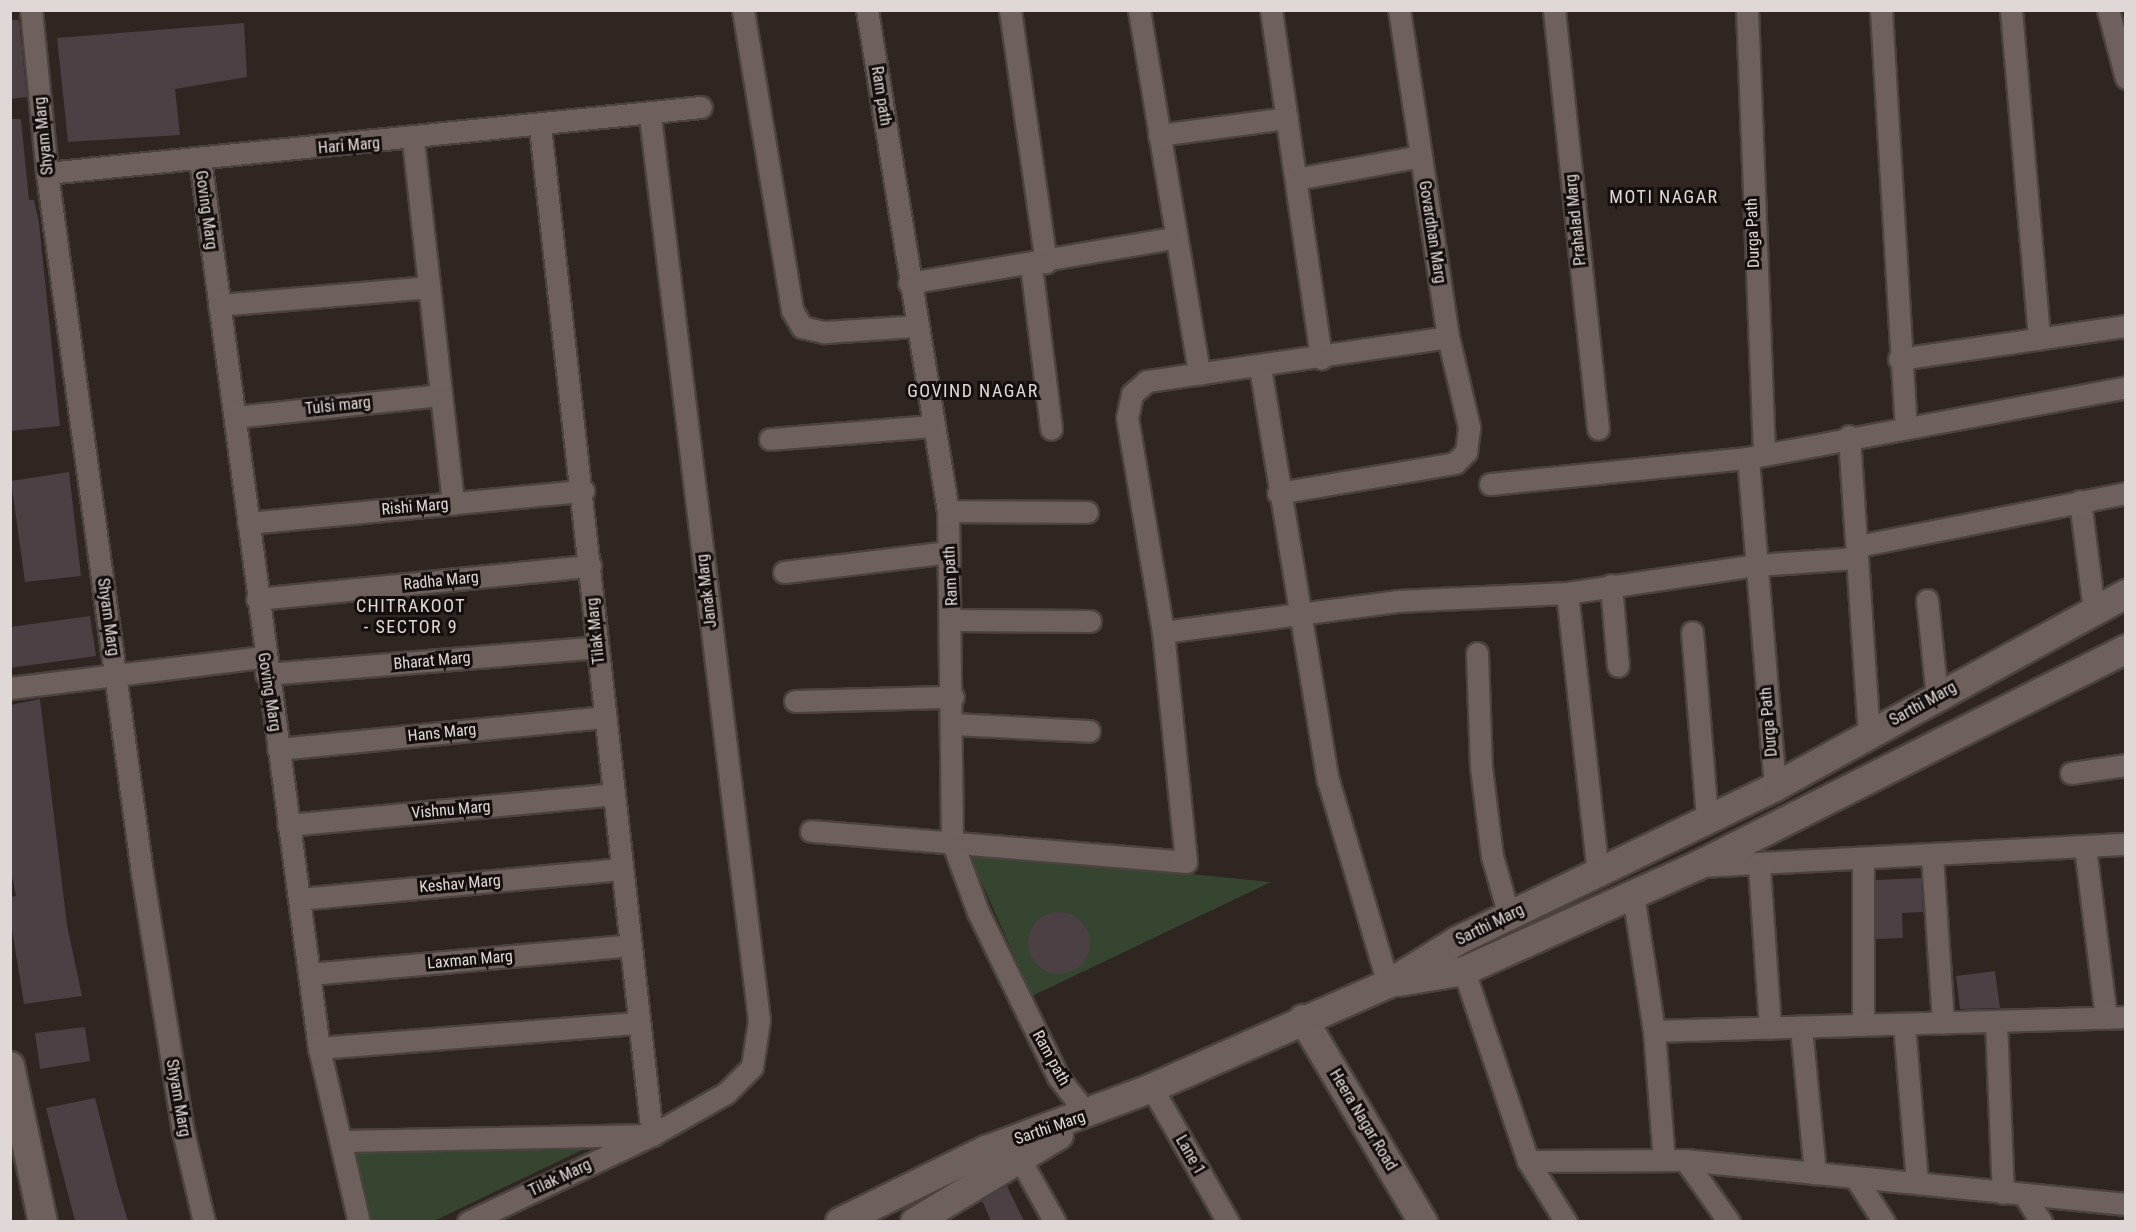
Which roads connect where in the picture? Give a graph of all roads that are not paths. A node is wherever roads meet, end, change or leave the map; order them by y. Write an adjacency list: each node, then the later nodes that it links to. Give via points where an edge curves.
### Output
1 (31, 10): 22 (street, Shyam Marg)
2 (743, 10): 29 (street, via 792,310 802,327 824,332)
3 (867, 10): 26 (street, Ram path)
4 (1010, 10): 25 (street)
5 (1139, 10): 18 (street)
6 (1271, 10): 16 (street)
7 (1399, 10): 20 (street, Govardhan Marg)
8 (1554, 10): 43 (street, Prahalad Marg)
9 (1747, 10): 46 (street, Durga Path)
10 (1881, 10): 34 (street)
11 (2011, 10): 32 (street)
12 (2108, 10): 13 (street)
13 (2126, 78)
14 (701, 107): 15 (street, Hari Marg)
15 (650, 116): 17 (street, Hari Marg); 122 (street, Janak Marg, via 759,1020)
16 (1287, 118): 18 (street); 23 (street)
17 (540, 127): 19 (street, Hari Marg); 48 (street, Tilak Marg)
18 (1159, 135): 24 (street)
19 (414, 140): 21 (street, Hari Marg); 27 (street)
20 (1421, 156): 23 (street); 31 (street, Govardhan Marg)
21 (200, 159): 22 (street, Hari Marg); 28 (street, Goving Marg)
22 (47, 173): 77 (street, Shyam Marg)
23 (1296, 178): 33 (street)
24 (1173, 238): 25 (street); 36 (street)
25 (1038, 263): 26 (street); 42 (street)
26 (909, 283): 29 (street, Ram path)
27 (428, 287): 28 (street); 38 (street)
28 (219, 305): 39 (street, Goving Marg)
29 (916, 326): 41 (street, Ram path)
30 (2126, 326): 32 (street)
31 (1448, 337): 33 (street); 49 (street, Govardhan Marg, via 1469,428 1466,452 1455,463)
32 (2038, 339): 34 (street)
33 (1322, 358): 35 (street)
34 (1899, 360): 40 (street)
35 (1260, 367): 36 (street); 49 (street)
36 (1199, 374): 70 (street, via 1147,381 1132,394 1127,418)
37 (2126, 387): 40 (street)
38 (441, 395): 39 (street, Tulsi marg); 52 (street)
39 (235, 417): 55 (street, Goving Marg)
40 (1906, 425): 44 (street)
41 (933, 426): 45 (street); 53 (street, Ram path)
42 (1051, 429)
43 (1598, 429)
44 (1850, 436): 46 (street); 57 (street)
45 (770, 440)
46 (1754, 463): 47 (street); 58 (street, Durga Path)
47 (1490, 484)
48 (583, 491): 52 (street, Rishi Marg); 59 (street, Tilak Marg)
49 (1278, 493): 67 (street)
50 (2126, 493): 51 (street)
51 (2080, 501): 57 (street); 66 (street)
52 (453, 504): 55 (street, Rishi Marg)
53 (948, 511): 54 (street); 56 (street, Ram path)
54 (1087, 512)
55 (248, 523): 64 (street, Goving Marg)
56 (949, 552): 60 (street); 68 (street, Ram path)
57 (1857, 552): 58 (street); 85 (street)
58 (1757, 565): 61 (street); 89 (street, Durga Path)
59 (590, 566): 64 (street, Radha Marg); 72 (street, Tilak Marg)
60 (784, 572)
61 (1611, 585): 62 (street); 76 (street)
62 (1567, 593): 67 (street, via 1396,601); 103 (street)
63 (2126, 594): 66 (street, Sarthi Marg)
64 (257, 599): 75 (street, Goving Marg)
65 (1927, 600): 79 (street)
66 (2094, 610): 79 (street, Sarthi Marg)
67 (1298, 613): 70 (street); 110 (street, via 1344,846)
68 (953, 620): 69 (street); 80 (street, Ram path)
69 (1090, 621)
70 (1163, 632): 95 (street, via 1186,862)
71 (1692, 632): 92 (street)
72 (598, 647): 75 (street, Bharat Marg); 82 (street, Tilak Marg)
73 (1477, 653): 106 (street, via 1481,767 1492,856)
74 (2123, 657): 91 (street)
75 (264, 666): 77 (street, Bharat Marg); 86 (street, Goving Marg)
76 (1618, 666)
77 (117, 677): 78 (street, Bharat Marg); 141 (street, Shyam Marg, via 183,1131)
78 (10, 688)
79 (1937, 696): 85 (street, Sarthi Marg)
80 (953, 697): 81 (street); 83 (street, Ram path)
81 (795, 700)
82 (605, 717): 86 (street, Hans Marg); 90 (street, Tilak Marg)
83 (953, 724): 84 (street); 95 (street, Ram path)
84 (1089, 731)
85 (1869, 734): 89 (street, Sarthi Marg)
86 (278, 749): 93 (street, Goving Marg)
87 (2126, 765): 88 (street)
88 (2071, 773)
89 (1779, 784): 91 (street); 92 (street, Sarthi Marg)
90 (614, 794): 93 (street, Vishnu Marg); 102 (street, Tilak Marg)
91 (1793, 818): 100 (street)
92 (1707, 820): 103 (street, Sarthi Marg)
93 (288, 825): 105 (street, Goving Marg)
94 (811, 831): 95 (street)
95 (952, 841): 125 (street, Ram path, via 978,912 1058,1077)
96 (2126, 844): 97 (street)
97 (2085, 847): 98 (street); 111 (street)
98 (1932, 856): 99 (street); 115 (street)
99 (1863, 860): 101 (street); 117 (street)
100 (1697, 866): 101 (street); 104 (street)
101 (1759, 866): 119 (street)
102 (622, 869): 105 (street, Keshav Marg); 107 (street, Tilak Marg)
103 (1598, 872): 106 (street, Sarthi Marg)
104 (1633, 894): 108 (street); 120 (street)
105 (299, 898): 109 (street, Goving Marg)
106 (1509, 916): 110 (street, Sarthi Marg, via 1432,954)
107 (631, 945): 109 (street, Laxman Marg); 114 (street, Tilak Marg)
108 (1464, 971): 110 (street); 131 (street)
109 (309, 974): 121 (street, Goving Marg)
110 (1388, 984): 112 (street, Sarthi Marg)
111 (2116, 1018): 113 (street)
112 (1303, 1019): 124 (street, Sarthi Marg); 148 (street, Heera Nagar Road)
113 (1996, 1021): 115 (street); 135 (street)
114 (638, 1023): 121 (street); 126 (street, Tilak Marg)
115 (1943, 1023): 116 (street)
116 (1904, 1024): 117 (street); 134 (street)
117 (1863, 1025): 118 (street)
118 (1802, 1027): 119 (street); 132 (street)
119 (1770, 1028): 120 (street)
120 (1654, 1031): 128 (street)
121 (320, 1048): 127 (street, Goving Marg)
122 (752, 1067): 126 (street, Tilak Marg, via 726,1093)
123 (11, 1074): 140 (street)
124 (1152, 1089): 125 (street, Sarthi Marg); 147 (street, Lane 1)
125 (1088, 1115): 130 (street); 138 (street, Sarthi Marg, via 986,1150)
126 (652, 1135): 127 (street); 143 (street, Tilak Marg)
127 (341, 1141): 142 (street, Goving Marg)
128 (1664, 1160): 129 (street); 131 (street)
129 (1685, 1160): 132 (street); 149 (street)
130 (1021, 1161): 145 (street); 146 (street)
131 (1528, 1161): 139 (street)
132 (1815, 1173): 133 (street)
133 (1855, 1177): 134 (street); 150 (street)
134 (1917, 1182): 135 (street)
135 (2003, 1193): 136 (street)
136 (2025, 1196): 137 (street); 151 (street)
137 (2126, 1204)
138 (890, 1211): 144 (street, Sarthi Marg)
139 (1556, 1218)
140 (43, 1221)
141 (204, 1221)
142 (359, 1221)
143 (468, 1221)
144 (840, 1221)
145 (915, 1221)
146 (1055, 1221)
147 (1228, 1221)
148 (1423, 1221)
149 (1729, 1221)
150 (1884, 1221)
151 (2041, 1221)

